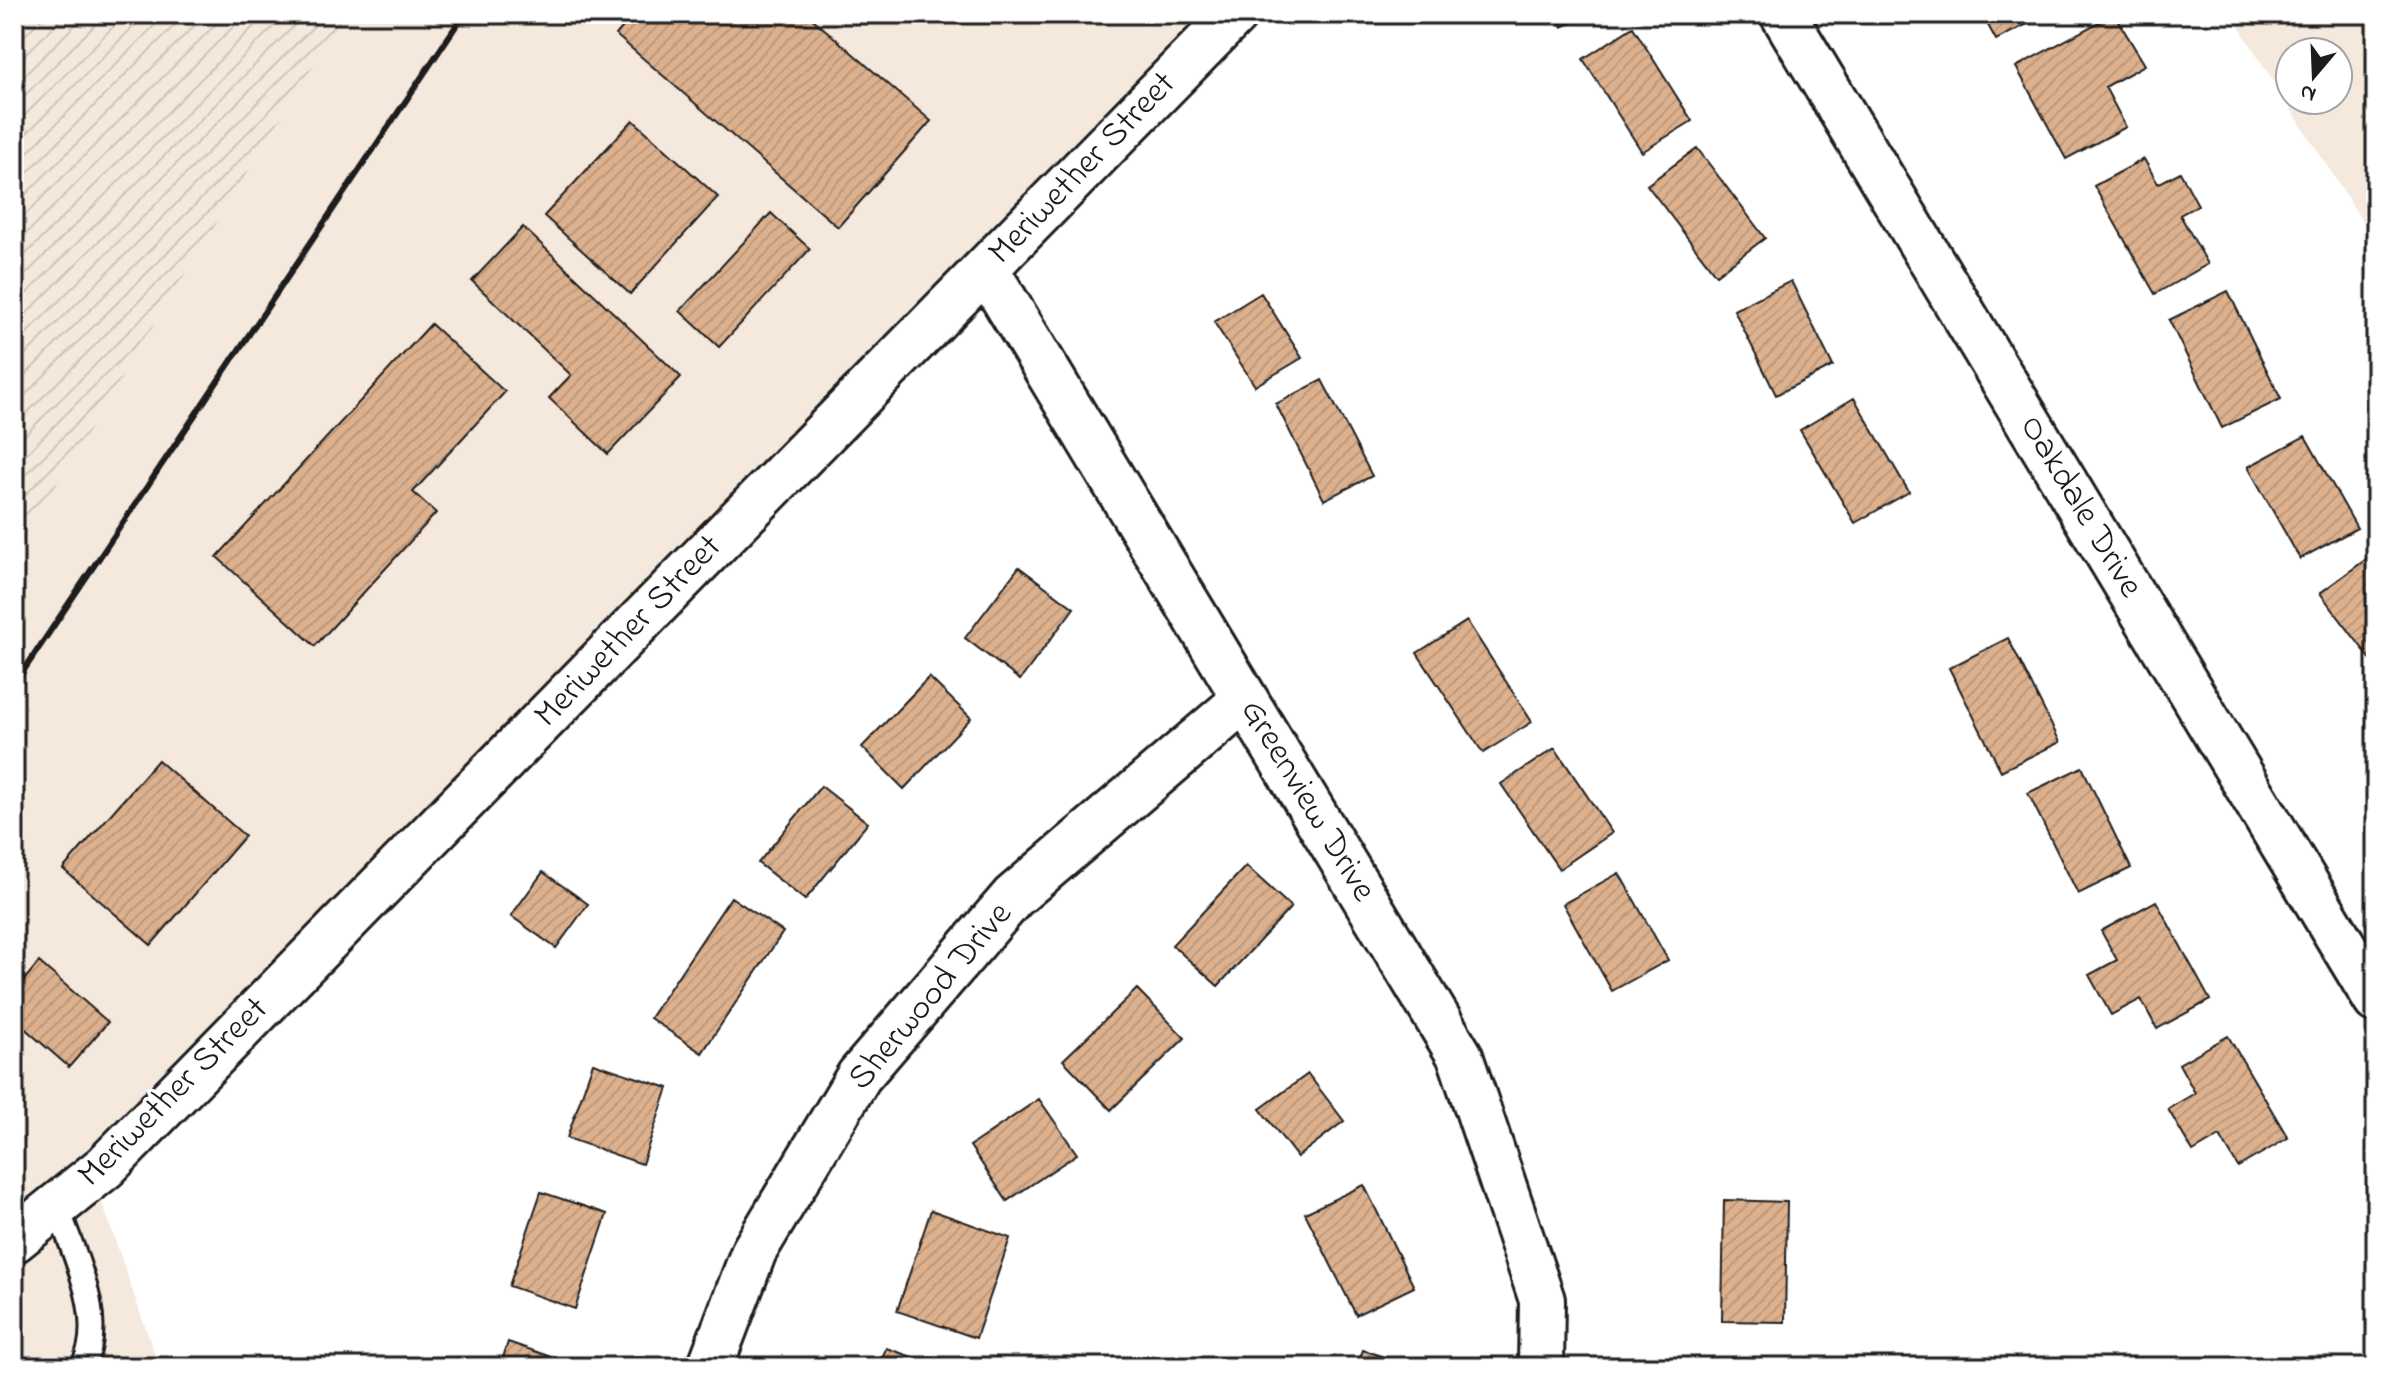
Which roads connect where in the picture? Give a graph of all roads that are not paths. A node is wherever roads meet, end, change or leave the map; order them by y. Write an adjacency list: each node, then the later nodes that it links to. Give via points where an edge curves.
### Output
1 (1235, 14): 3 (street, Meriwether Street)
2 (1783, 14): 5 (street, Oakdale Drive)
3 (986, 269): 4 (street, Greenview Drive); 6 (street, Meriwether Street, via 116,1155)
4 (1245, 699): 9 (street, Sherwood Drive, via 1013,897 859,1076 754,1251); 10 (street, Greenview Drive, via 1460,1056 1542,1300)
5 (2376, 1000)
6 (57, 1206): 7 (street, Meriwether Street); 8 (lane, via 91,1309 89,1355)
7 (14, 1240)
8 (82, 1367)
9 (710, 1367)
10 (1541, 1367)

